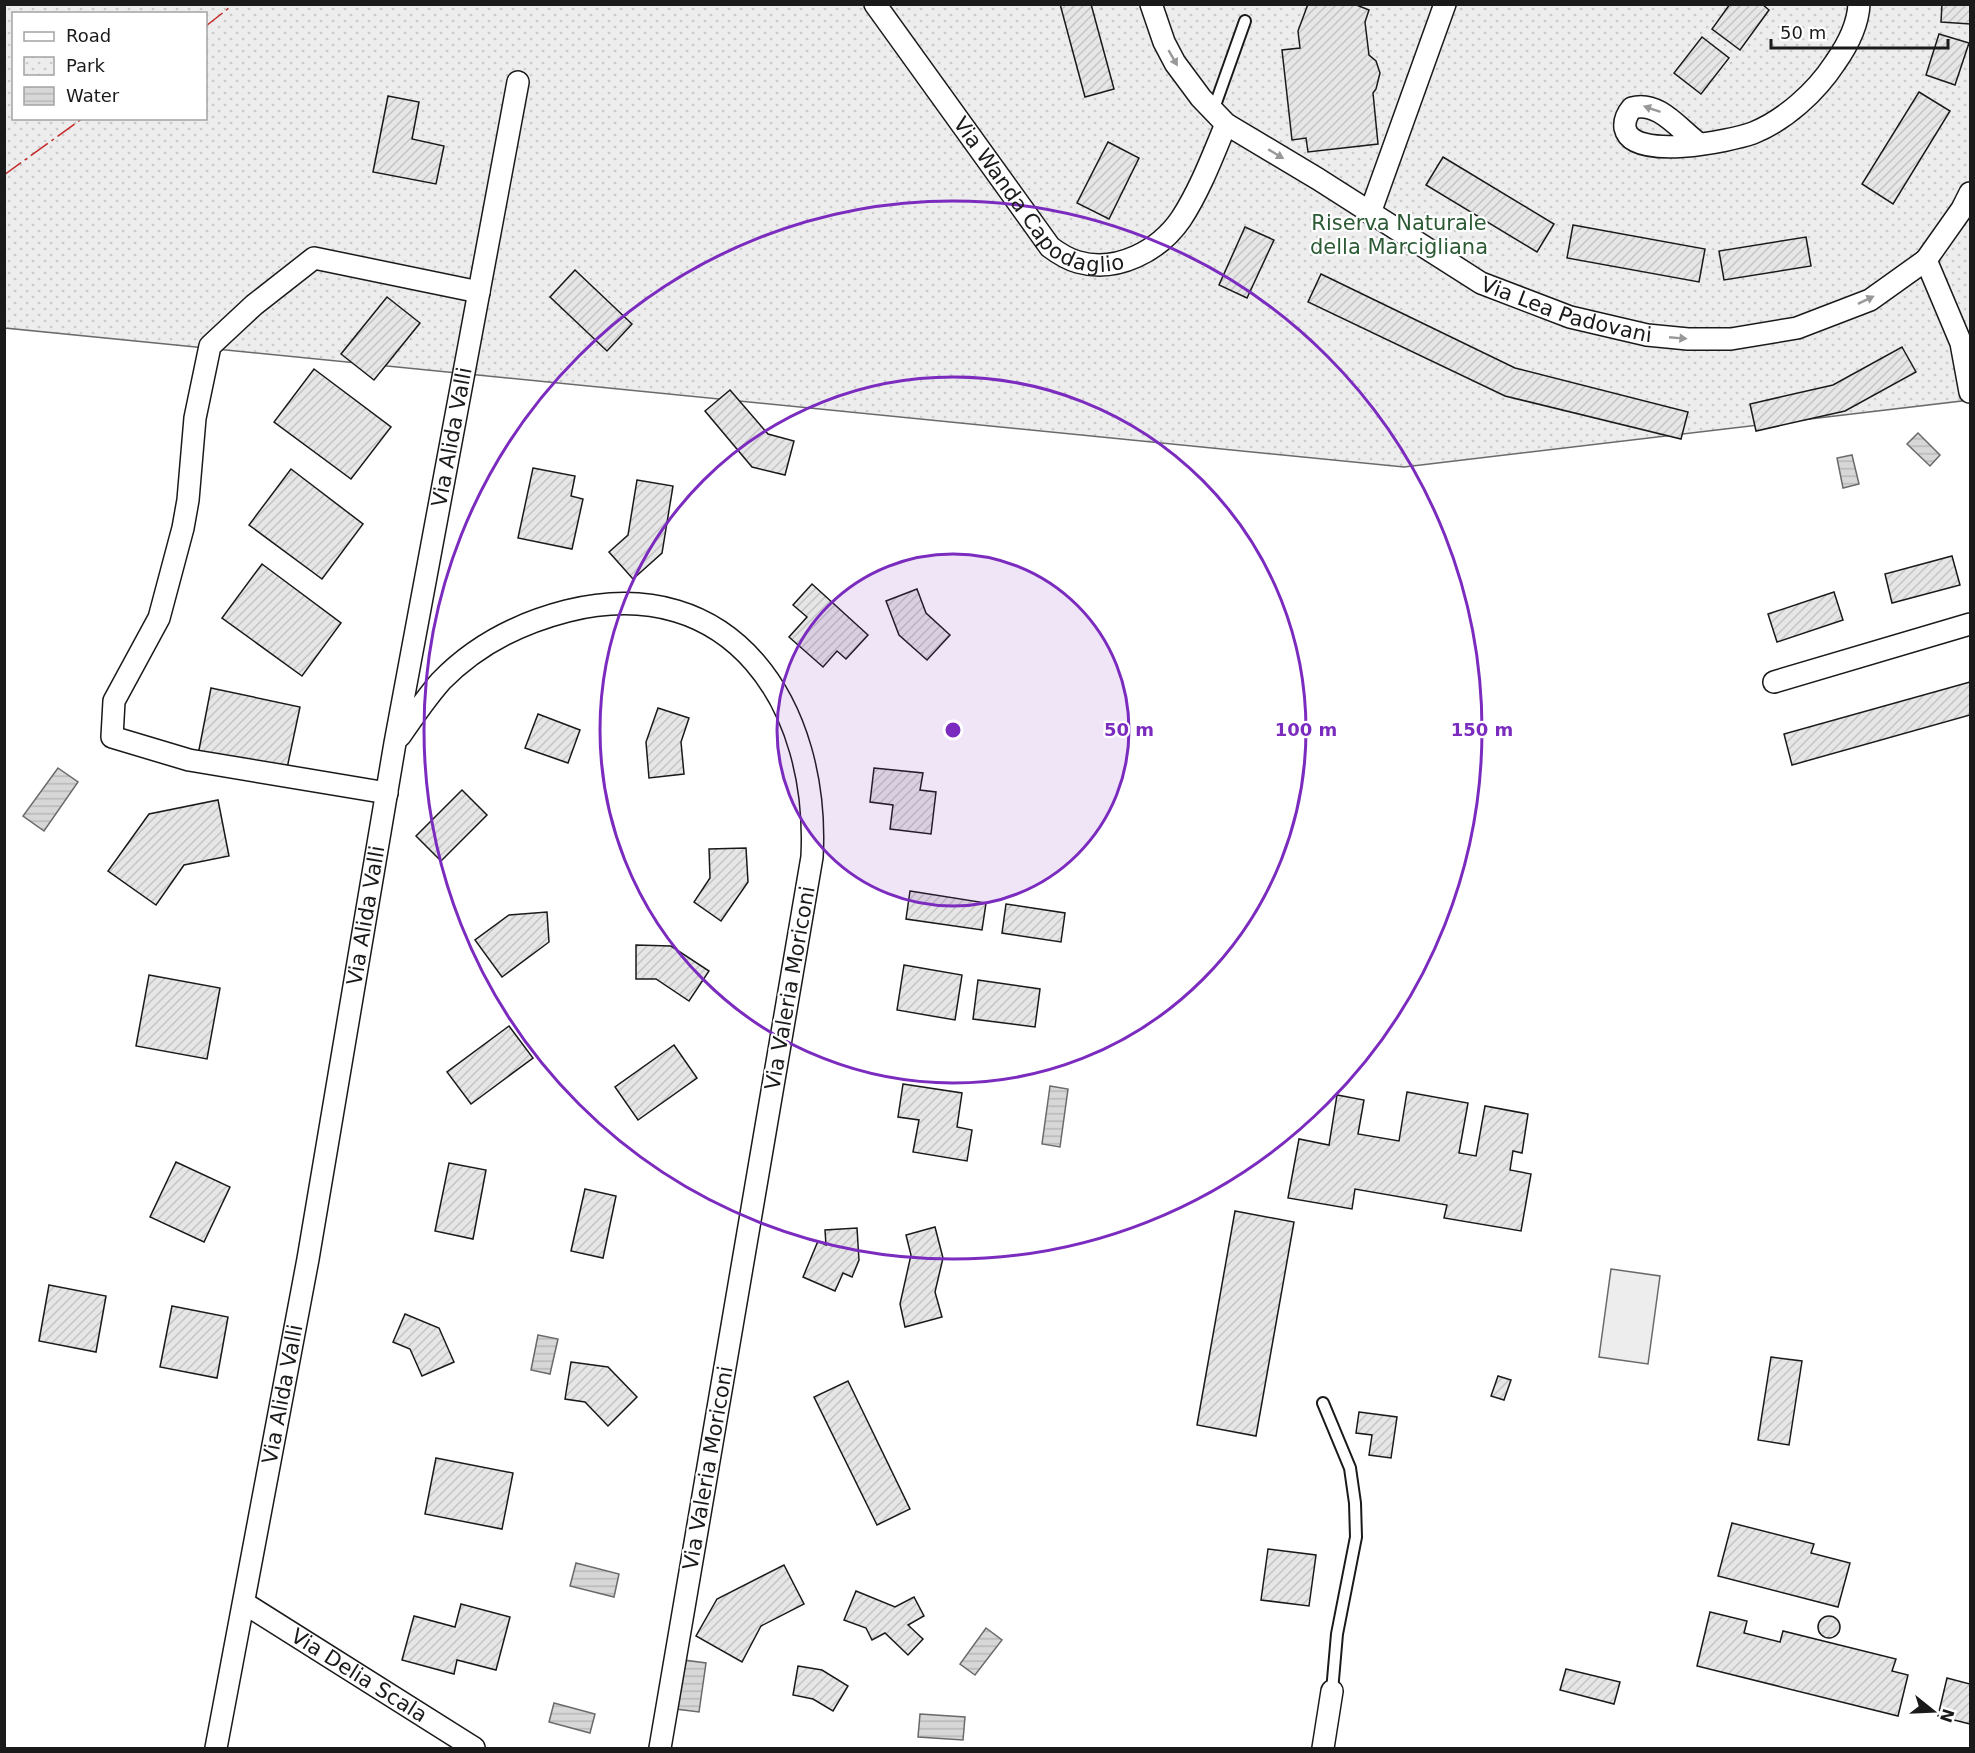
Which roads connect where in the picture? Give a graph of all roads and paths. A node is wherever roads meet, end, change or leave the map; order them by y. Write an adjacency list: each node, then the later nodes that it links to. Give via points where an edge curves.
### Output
1 (875, 4): 7 (street, Via Wanda Capodaglio, via 1050,247 1078,262 1129,260 1165,237 1190,203)
2 (1151, 4): 7 (street, Via Lea Padovani, one-way to 7, via 1175,63)
3 (1445, 4): 10 (street)
4 (1859, 4): 8 (street, via 1851,38 1825,79 1803,99 1778,120 1754,132 1731,140)
5 (1245, 21): 7 (lane)
6 (518, 82): 12 (street, Via Alida Valli)
7 (1220, 118): 10 (street, Via Lea Padovani, one-way to 10)
8 (1698, 143)
9 (1971, 193): 11 (street, Via Lea Padovani)
10 (1370, 213): 11 (street, Via Lea Padovani, one-way to 11, via 1481,283 1570,317 1647,335 1688,339 1731,339 1797,328 1870,300)
11 (1926, 260): 13 (street)
12 (479, 292): 17 (street, Via Alida Valli); 18 (street, via 314,258 210,346 195,418 183,528 159,618 114,701 112,737 189,760)
13 (1963, 332): 14 (street, via 1961,343)
14 (1971, 392)
15 (1971, 624): 16 (street)
16 (1774, 682)
17 (395, 743): 18 (street, Via Alida Valli); 24 (street, Via Valeria Moriconi, via 442,681 494,641 546,616 602,605 632,605 693,616 741,647 786,707 803,756 812,801 812,857)
18 (387, 793): 20 (street, Via Alida Valli, via 308,1259)
19 (1323, 1403): 21 (lane, via 1350,1467 1355,1503 1356,1537 1337,1634)
20 (244, 1603): 22 (street, Via Alida Valli); 23 (street, Via Delia Scala)
21 (1332, 1691): 25 (street)
22 (216, 1749)
23 (474, 1749)
24 (660, 1749)
25 (1323, 1749)

